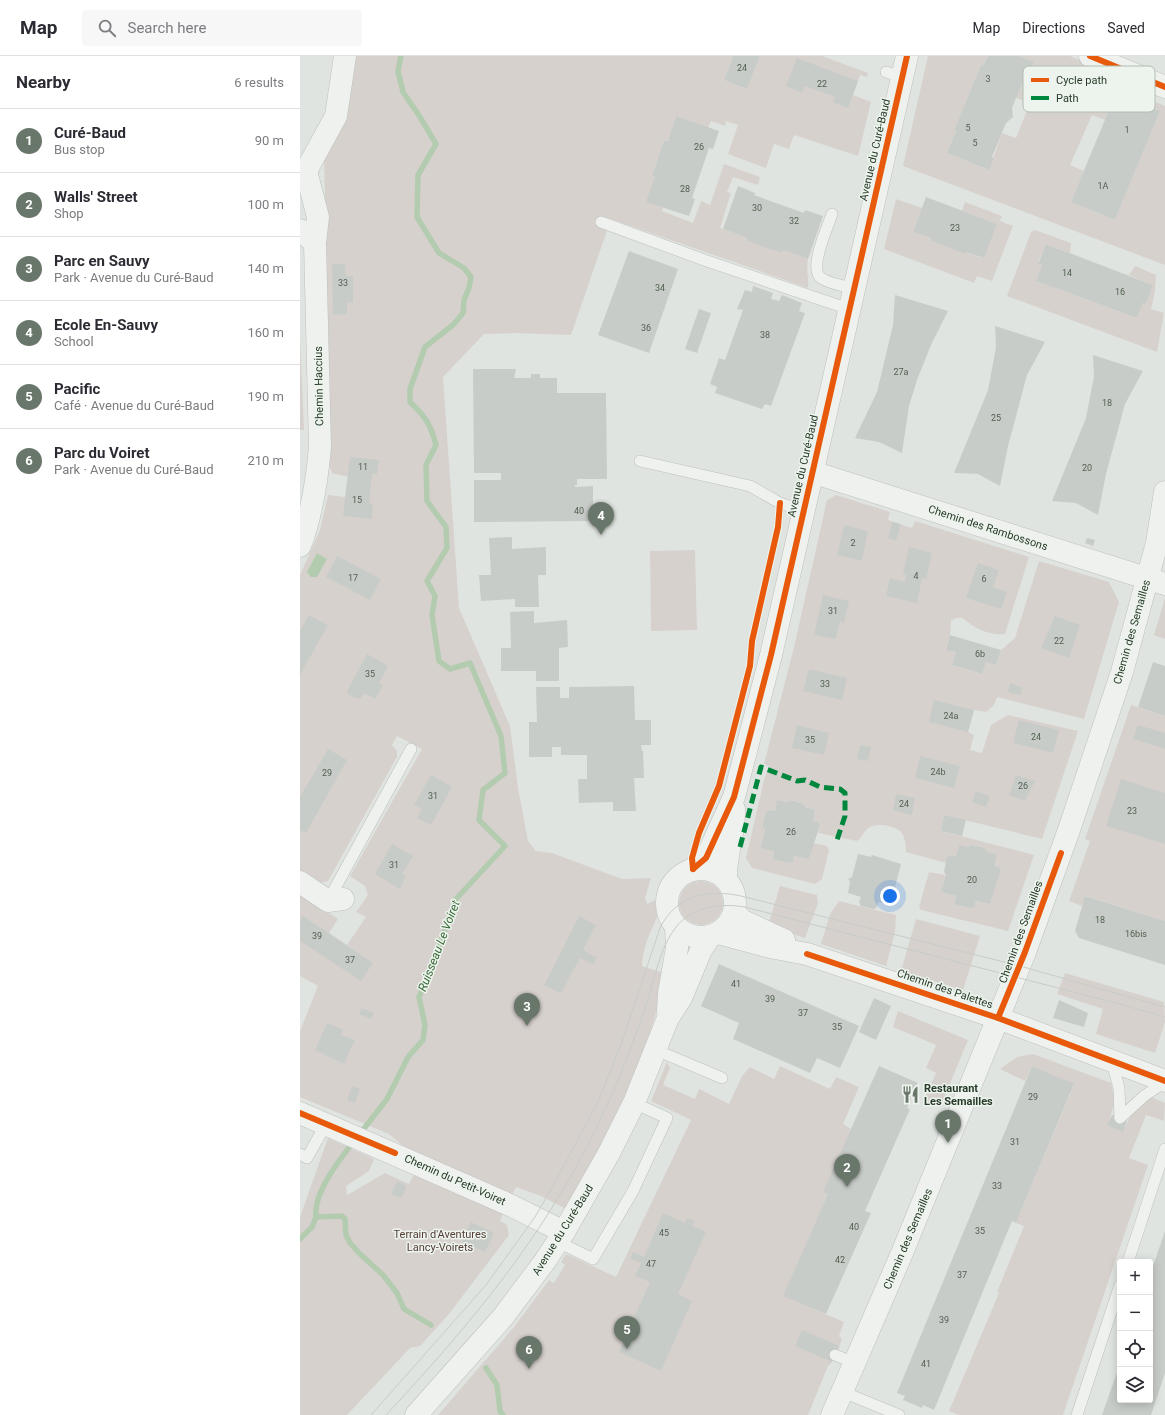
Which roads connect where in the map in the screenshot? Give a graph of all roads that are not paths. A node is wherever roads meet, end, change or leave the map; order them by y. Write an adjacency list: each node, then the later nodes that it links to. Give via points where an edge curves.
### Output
1 (345, 56): 7 (street, via 336,116)
2 (907, 56): 11 (street, Avenue du Curé-Baud, via 894,75)
3 (1090, 56): 4 (street)
4 (1113, 66)
5 (1155, 84): 6 (street)
6 (1165, 88)
7 (303, 175): 10 (street, Chemin Haccius, via 318,217)
8 (832, 214): 11 (lane, via 816,260 816,270 820,277)
9 (601, 222): 11 (lane, via 704,260)
10 (308, 236): 16 (street, Chemin Haccius, via 320,447 309,519)
11 (851, 299): 13 (street, Avenue du Curé-Baud)
12 (640, 461): 15 (lane, via 750,486 780,503)
13 (812, 472): 15 (street, Avenue du Curé-Baud); 17 (street, Chemin des Rambossons)
14 (1165, 492): 17 (street, Chemin des Semailles, via 1156,542)
15 (803, 512): 19 (street, Avenue du Curé-Baud, via 771,655)
16 (300, 546)
17 (1156, 581): 29 (street, Chemin des Semailles, via 1122,672 1061,853 1020,966)
18 (412, 749): 23 (lane)
19 (734, 797): 20 (street, Avenue du Curé-Baud, via 706,858); 21 (street, Avenue du Curé-Baud, via 735,822 727,855)
20 (693, 869): 21 (street, via 710,870); 25 (street, via 678,876 669,891 666,902 668,914)
21 (726, 880): 24 (street, via 733,892)
22 (300, 882): 23 (street)
23 (336, 900)
24 (734, 913): 26 (street, via 725,928); 27 (street, Chemin des Palettes, via 743,921 773,934)
25 (676, 927): 26 (street, via 695,937); 28 (street, Avenue du Curé-Baud, via 677,948 669,992)
26 (714, 935): 27 (street, Chemin des Palettes); 28 (street, Avenue du Curé-Baud, via 701,950 681,998)
27 (807, 954): 29 (street, Chemin des Palettes)
28 (668, 1018): 30 (street, Avenue du Curé-Baud)
29 (998, 1018): 31 (street, Chemin des Palettes); 43 (street, Chemin des Semailles)
30 (656, 1050): 32 (lane); 34 (street, Avenue du Curé-Baud)
31 (1112, 1062): 33 (street, Chemin des Palettes); 33 (lane, via 1119,1088 1120,1118)
32 (722, 1078)
33 (1165, 1081)
34 (634, 1103): 39 (street, Avenue du Curé-Baud); 39 (lane, via 667,1118 633,1192 593,1259)
35 (300, 1113): 36 (street, Chemin du Petit-Voiret)
36 (331, 1126): 38 (lane, via 307,1158); 39 (street, Chemin du Petit-Voiret, via 524,1211)
37 (1165, 1149): 40 (lane)
38 (300, 1154)
39 (561, 1237): 45 (street, Avenue du Curé-Baud, via 504,1317)
40 (1129, 1259)
41 (1117, 1294): 48 (lane)
42 (835, 1355): 43 (lane)
43 (855, 1363): 44 (street, Chemin des Semailles)
44 (843, 1392): 46 (street, Chemin des Semailles); 47 (lane)
45 (416, 1415)
46 (832, 1415)
47 (899, 1415)
48 (1077, 1415)

